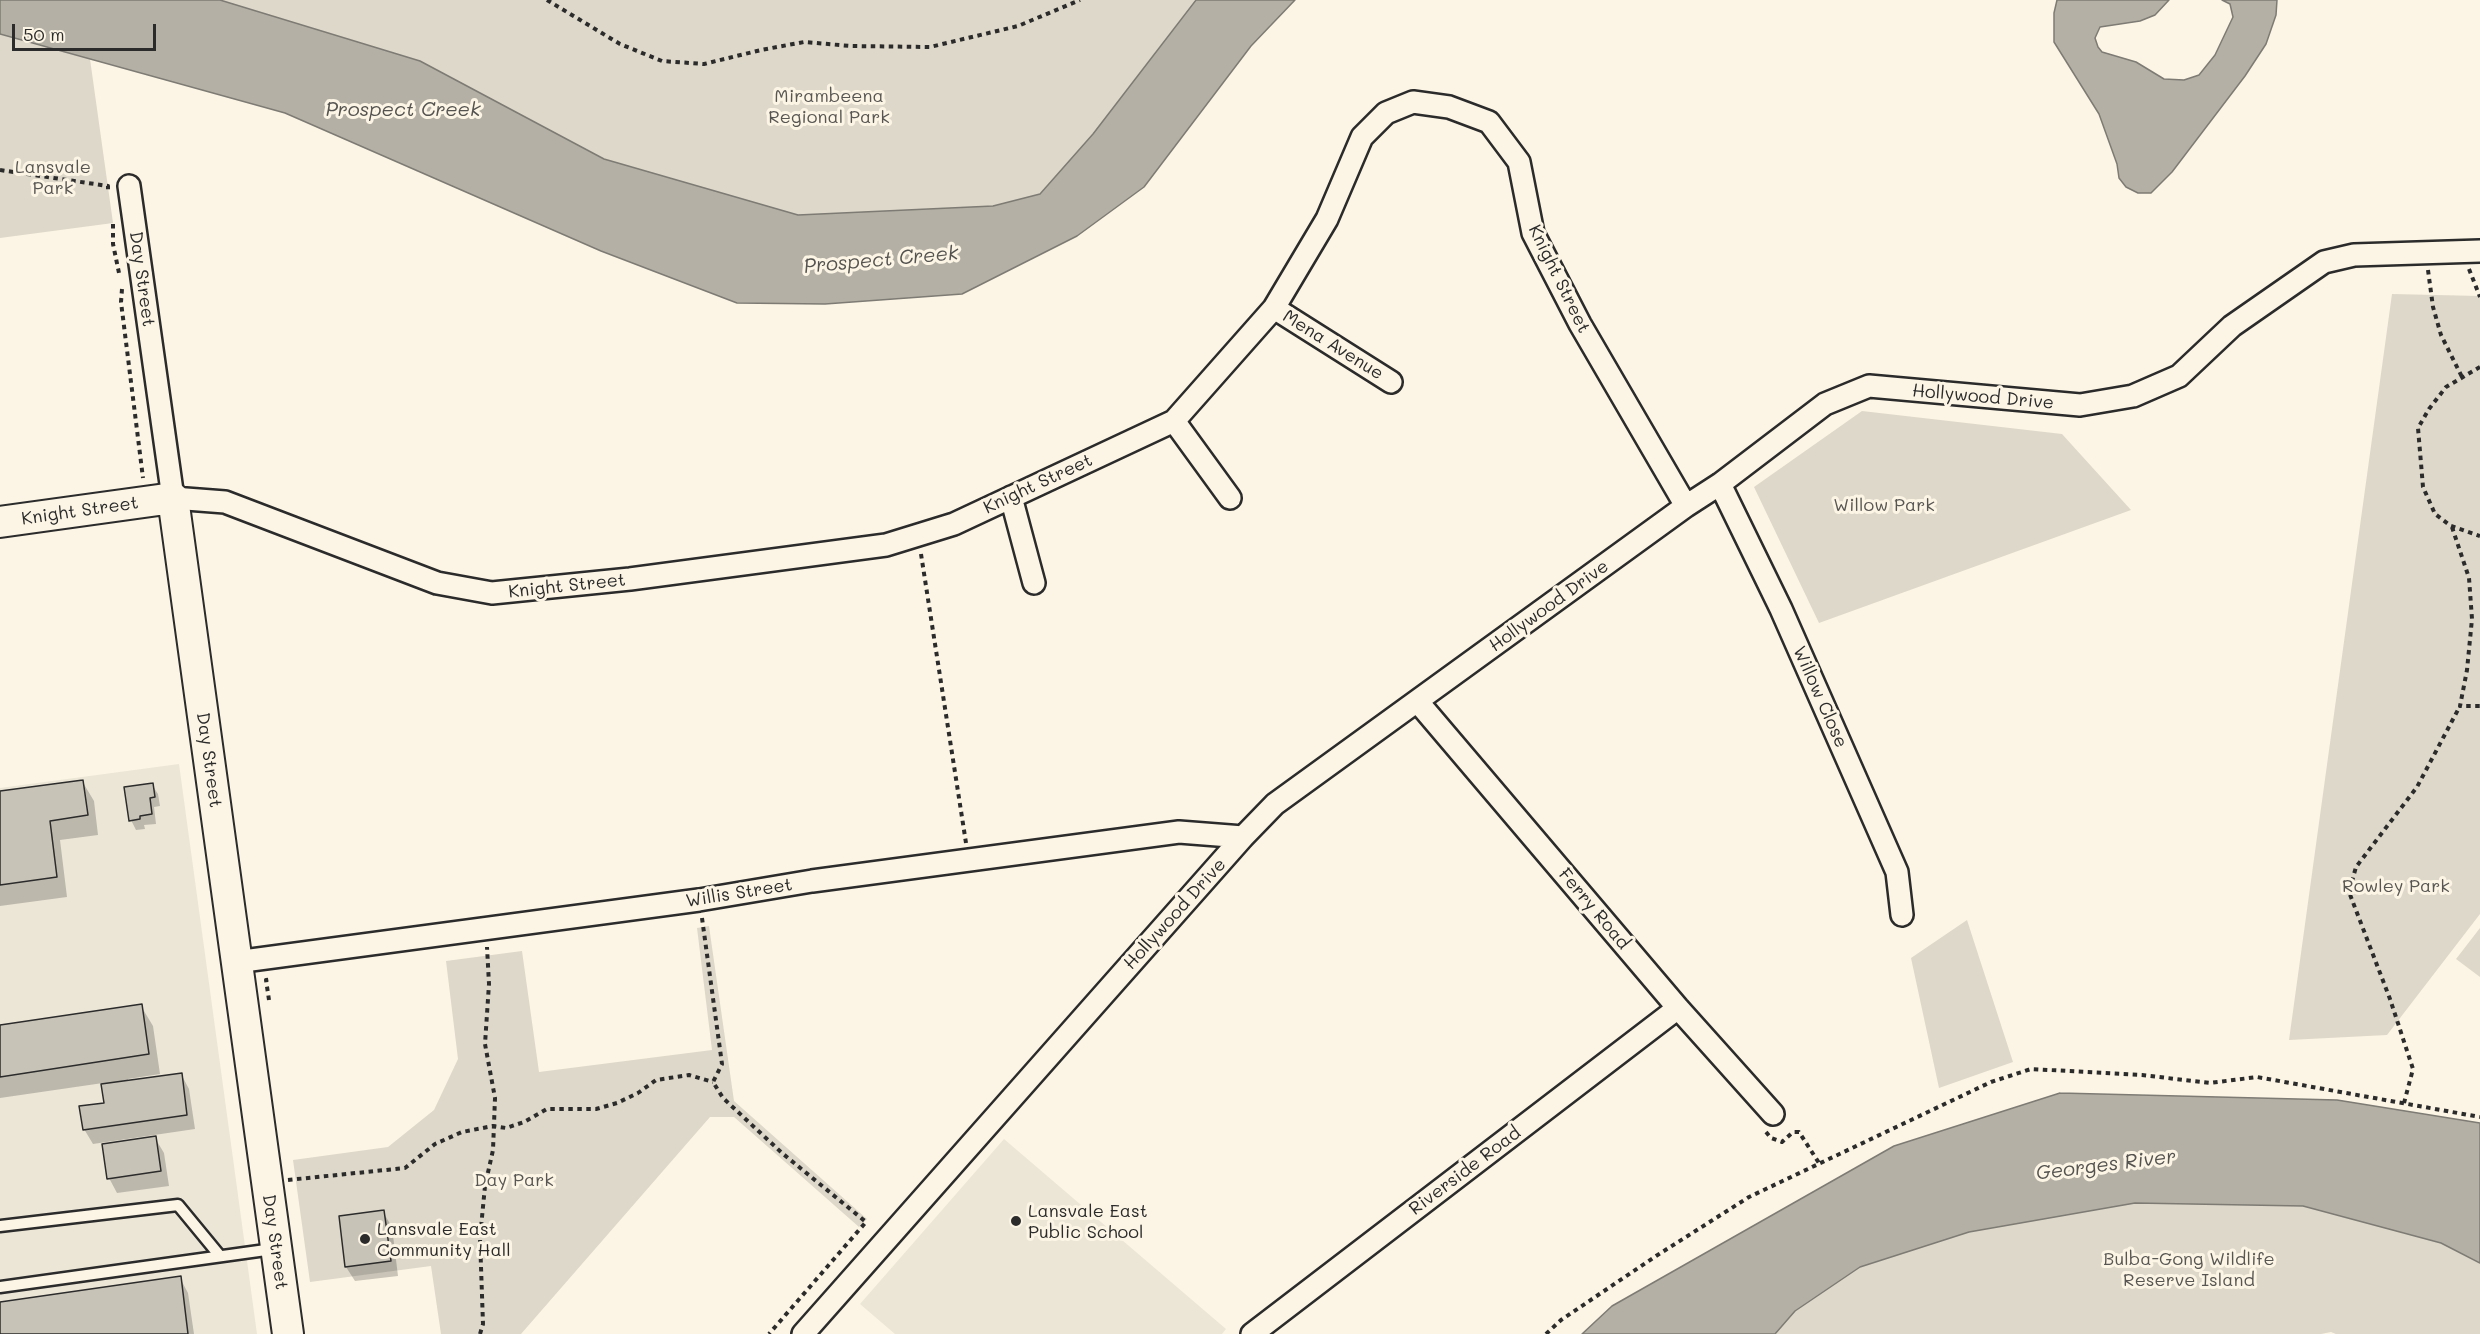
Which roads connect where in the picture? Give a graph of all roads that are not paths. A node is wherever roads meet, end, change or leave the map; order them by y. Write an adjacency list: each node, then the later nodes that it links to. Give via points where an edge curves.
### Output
1 (129, 186): 8 (street, Day Street)
2 (2471, 251): 6 (street, Hollywood Drive, via 2354,255 2324,262 2232,326 2179,376 2133,396 2080,405 1869,386 1825,404)
3 (1274, 308): 4 (street, Mena Avenue); 5 (street, Knight Street); 10 (street, Knight Street, via 1327,219 1362,137 1386,113 1413,102 1449,107 1489,122 1519,162 1533,233 1580,324)
4 (1391, 382)
5 (1174, 421): 7 (street, Knight Street); 9 (street)
6 (1720, 484): 10 (street, Hollywood Drive); 15 (street, Willow Close, via 1781,609 1897,872)
7 (1011, 497): 8 (street, Knight Street, via 954,524 874,546 492,593 437,583 225,502); 12 (street)
8 (173, 498): 11 (street, Knight Street); 16 (street, Day Street)
9 (1230, 498)
10 (1686, 506): 13 (street, Hollywood Drive)
11 (0, 522)
12 (1034, 583)
13 (1418, 702): 14 (street, Hollywood Drive, via 1275,804); 17 (street, Ferry Road)
14 (1243, 837): 16 (street, Willis Street, via 1179,832); 24 (street, Hollywood Drive)
15 (1902, 915)
16 (236, 962): 20 (street, Day Street)
17 (1678, 1008): 18 (street, Ferry Road); 25 (street, Riverside Road)
18 (1773, 1114)
19 (0, 1226): 21 (lane, via 178,1205)
20 (276, 1248): 21 (lane); 23 (street, Day Street)
21 (220, 1256): 22 (lane)
22 (0, 1287)
23 (288, 1334)
24 (803, 1334)
25 (1252, 1334)

